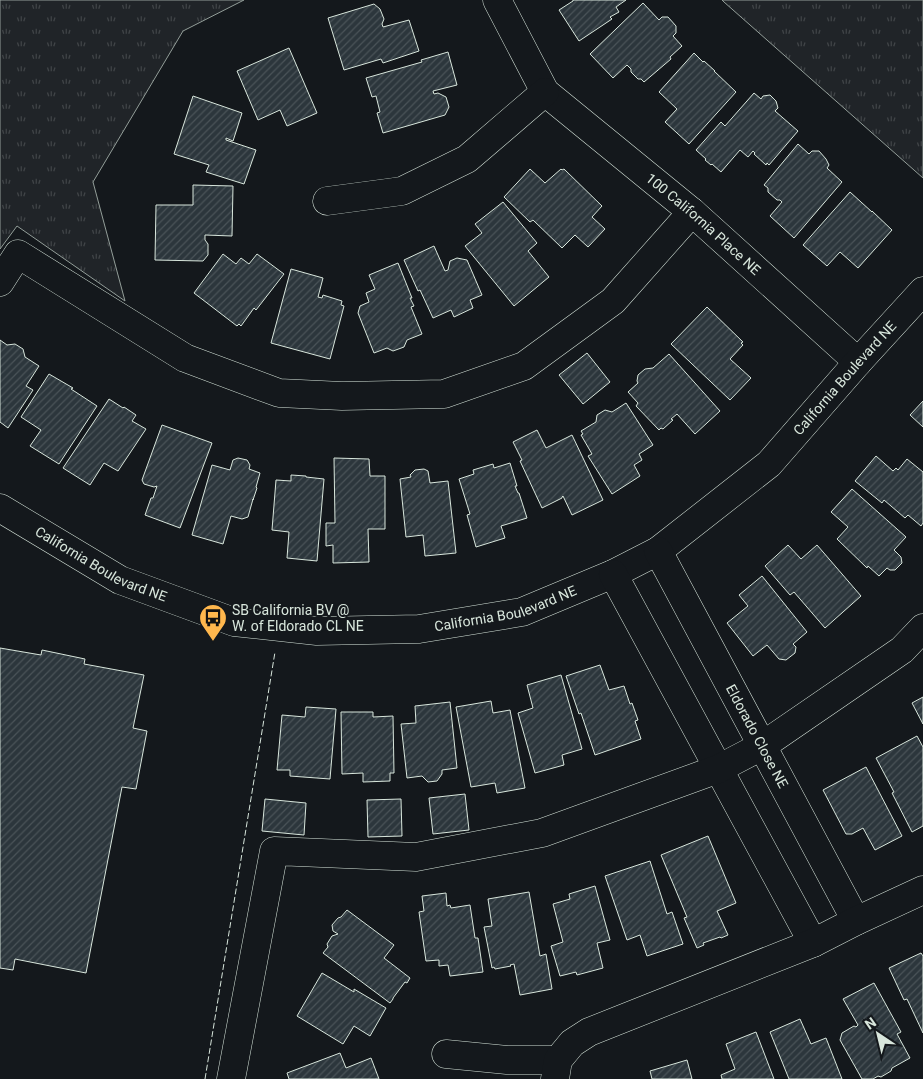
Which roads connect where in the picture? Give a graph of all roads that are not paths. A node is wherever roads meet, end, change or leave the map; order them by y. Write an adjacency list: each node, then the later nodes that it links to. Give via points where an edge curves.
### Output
1 (497, 0): 2 (street, 100 California Place NE)
2 (545, 92): 3 (street, via 459,163 402,191); 4 (street, 100 California Place NE)
3 (327, 201)
4 (692, 212): 5 (street, via 613,301 524,366 444,394 342,396 279,393 185,358 18,254); 7 (street, 100 California Place NE)
5 (0, 282)
6 (923, 290): 7 (street, California Boulevard NE)
7 (858, 362): 9 (street, California Boulevard NE, via 769,464)
8 (0, 508): 10 (street, California Boulevard NE, via 120,580 234,622 317,631 418,629 522,612)
9 (658, 551): 10 (street, California Boulevard NE); 12 (street, Eldorado Close NE)
10 (612, 574): 13 (street)
11 (923, 628): 12 (street, via 902,650)
12 (762, 746): 13 (street); 15 (street, Eldorado Close NE)
13 (718, 769): 16 (street); 19 (street, via 542,833 416,856 274,851)
14 (923, 890): 15 (street)
15 (856, 921): 16 (street)
16 (813, 943): 18 (street, via 589,1032 572,1043)
17 (446, 1054): 18 (street, via 508,1060)
18 (556, 1070)
19 (231, 1079)

